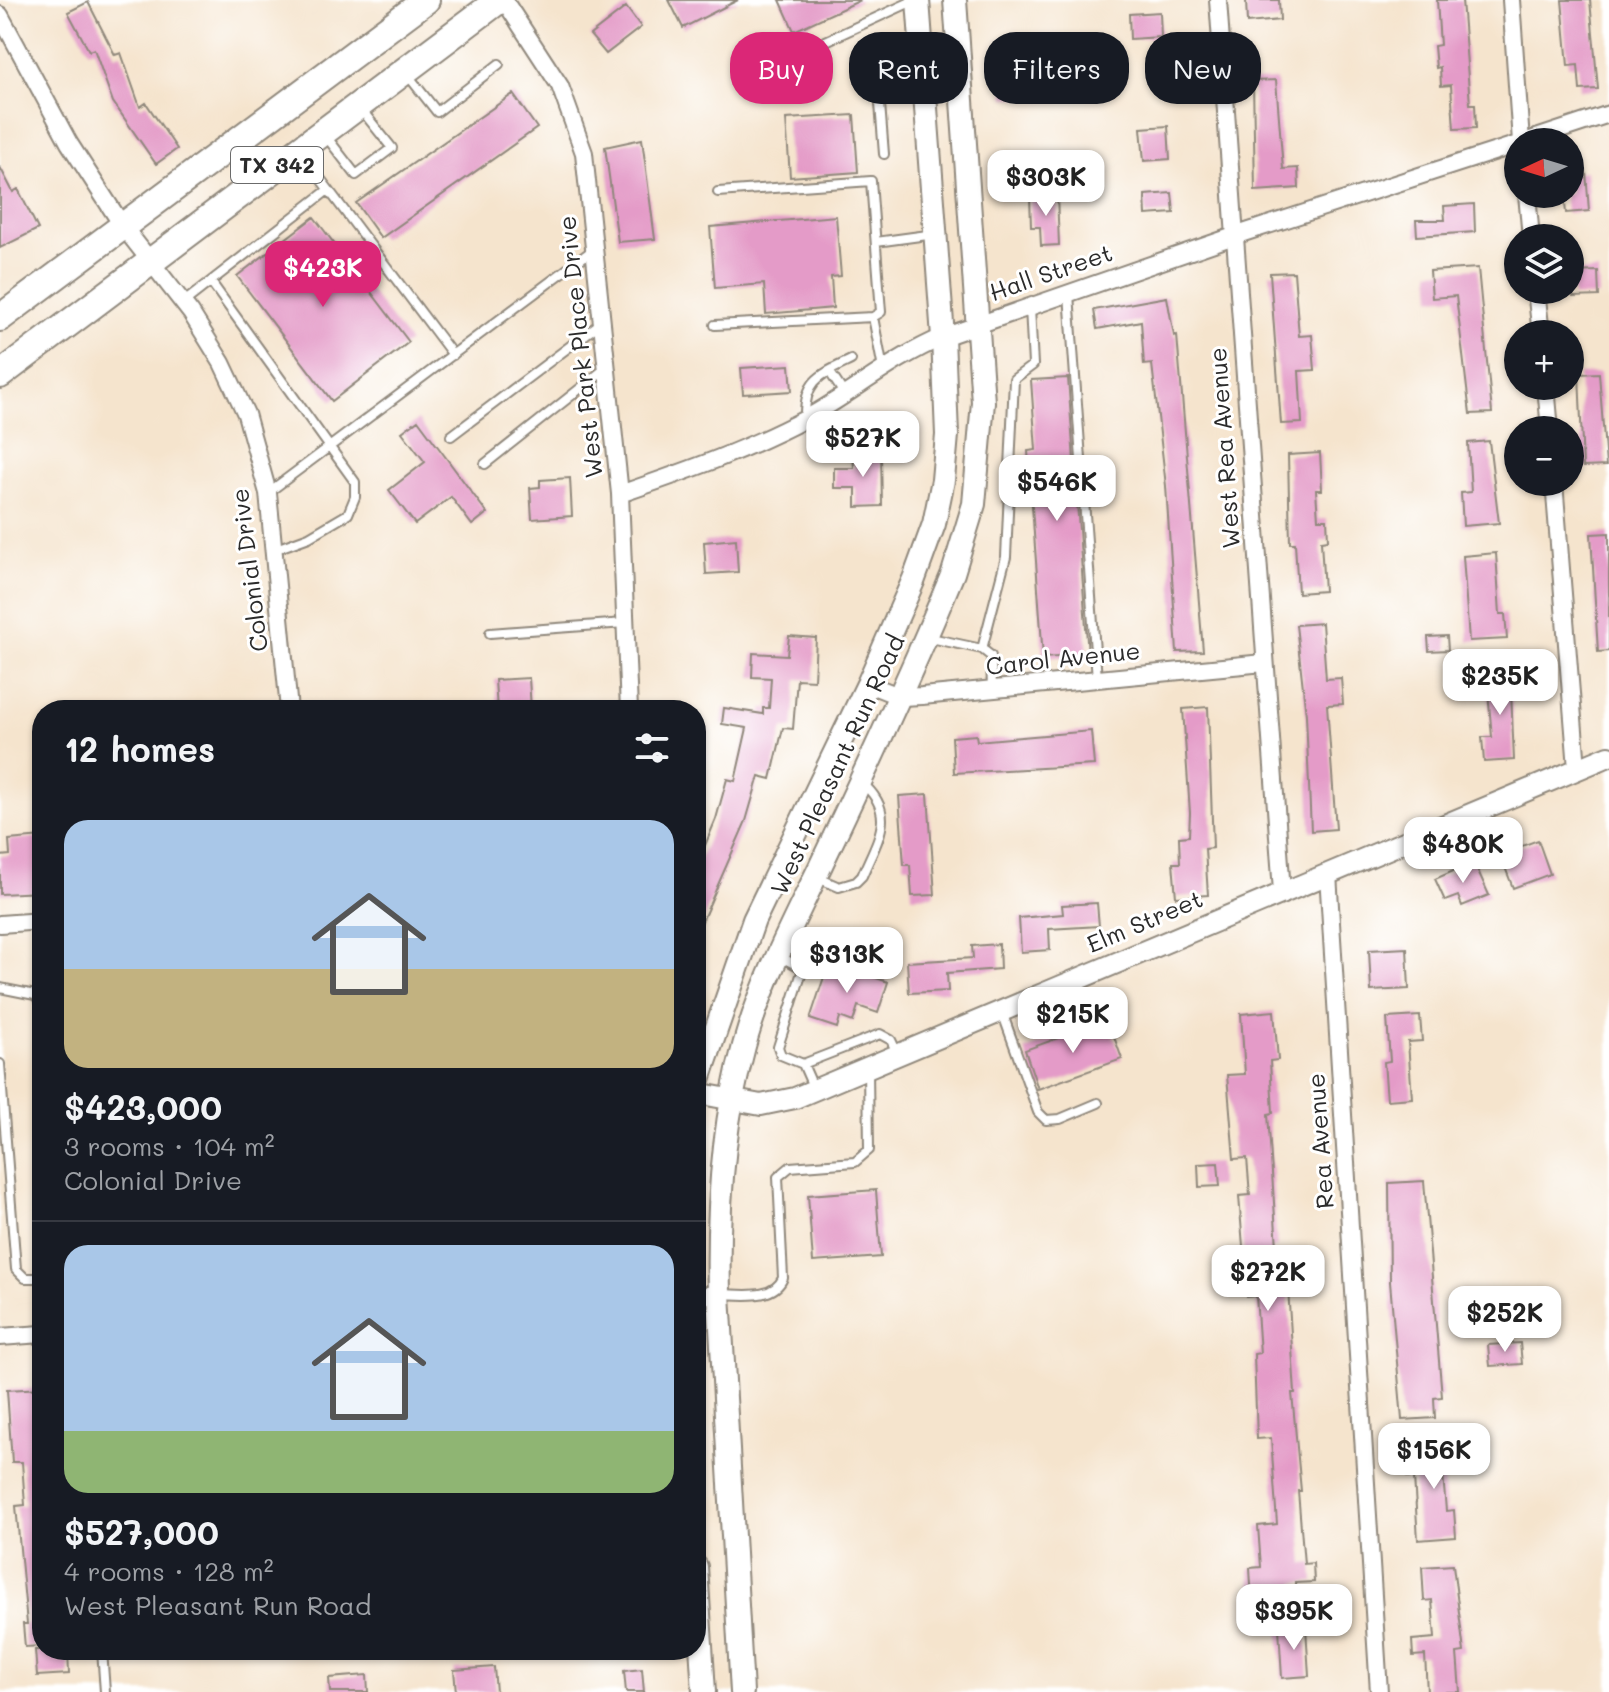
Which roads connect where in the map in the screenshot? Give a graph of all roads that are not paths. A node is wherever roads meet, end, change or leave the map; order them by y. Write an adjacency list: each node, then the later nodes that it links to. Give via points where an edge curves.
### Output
1 (426, 0): 12 (main road, TX 342)
2 (501, 0): 11 (main road, TX 342); 29 (street, West Park Place Drive, via 560,86 584,153)
3 (916, 0): 8 (main road, West Pleasant Run Road); 9 (lane)
4 (955, 0): 38 (main road, West Pleasant Run Road)
5 (1218, 0): 27 (street, West Rea Avenue)
6 (1511, 0): 17 (street)
7 (0, 15): 25 (street, Colonial Drive, via 47,104)
8 (919, 32)
9 (833, 38)
10 (499, 64): 11 (lane, via 437,112)
11 (404, 70): 15 (main road, TX 342)
12 (295, 97): 19 (main road); 25 (main road, TX 342)
13 (880, 104): 22 (lane)
14 (926, 104): 26 (main road, West Pleasant Run Road)
15 (358, 105): 19 (main road, TX 342); 19 (lane, via 392,148 356,175)
16 (1609, 114): 18 (street, Hall Street)
17 (1520, 128)
18 (1567, 128)
19 (322, 131): 20 (main road, TX 342)
20 (298, 149): 23 (lane); 30 (main road, TX 342)
21 (1504, 149): 27 (street, Hall Street)
22 (884, 154)
23 (328, 190): 31 (lane); 41 (lane)
24 (718, 192): 28 (lane, via 871,181)
25 (122, 225): 30 (street, Colonial Drive); 36 (main road, TX 342)
26 (936, 234): 28 (lane); 40 (main road, West Pleasant Run Road)
27 (1234, 236): 32 (street, Hall Street); 60 (street, West Rea Avenue)
28 (876, 242): 35 (lane, via 881,312)
29 (595, 249): 37 (street, West Park Place Drive); 41 (lane)
30 (149, 259): 33 (street, Colonial Drive); 46 (main road, TX 342)
31 (211, 282): 33 (lane); 50 (lane)
32 (1069, 292): 34 (street, Hall Street); 61 (lane)
33 (183, 303): 52 (street, Colonial Drive, via 222,363 246,414)
34 (1030, 306): 38 (street, Hall Street); 59 (lane, via 1033,365 1014,379 1006,557)
35 (873, 317): 39 (lane); 44 (lane)
36 (0, 318)
37 (602, 322): 43 (street, West Park Place Drive); 49 (lane)
38 (979, 323): 40 (street, Hall Street); 58 (main road, West Pleasant Run Road, via 983,402 974,504)
39 (715, 325)
40 (943, 337): 44 (street, Hall Street); 62 (main road, West Pleasant Run Road, via 947,435 937,509 914,579)
41 (453, 355): 50 (lane)
42 (851, 360): 45 (lane)
43 (607, 367): 51 (lane); 53 (street, West Park Place Drive)
44 (883, 369): 47 (street, Hall Street)
45 (829, 371): 47 (lane); 48 (lane, via 817,377 804,396)
46 (0, 375)
47 (846, 395): 48 (street, Hall Street)
48 (805, 419): 53 (street, Hall Street, via 731,455)
49 (451, 436)
50 (330, 447): 52 (lane); 55 (lane, via 355,482 348,514)
51 (485, 464)
52 (268, 493): 55 (street, Colonial Drive)
53 (620, 494): 56 (street, West Park Place Drive)
54 (1555, 496): 68 (street)
55 (276, 549): 65 (street, Colonial Drive)
56 (625, 623): 57 (lane); 66 (street, West Park Place Drive)
57 (490, 633)
58 (926, 637): 59 (lane); 64 (main road, West Pleasant Run Road)
59 (982, 649): 63 (lane, via 991,656)
60 (1264, 663): 61 (street, Carol Avenue); 72 (street, West Rea Avenue)
61 (1097, 680): 63 (street, Carol Avenue)
62 (868, 684): 64 (street, Carol Avenue); 80 (main road, West Pleasant Run Road, via 754,920)
63 (993, 691): 64 (street, Carol Avenue)
64 (901, 697): 69 (main road, West Pleasant Run Road)
65 (288, 700)
66 (629, 700)
67 (1609, 756): 68 (street, Elm Street)
68 (1577, 768): 70 (street, Elm Street)
69 (861, 781): 71 (main road, West Pleasant Run Road); 71 (lane, via 879,797 883,811 882,828 862,876 839,887)
70 (1328, 874): 72 (street, Elm Street); 98 (street, Rea Avenue)
71 (816, 876): 75 (main road, West Pleasant Run Road)
72 (1282, 892): 78 (street, Elm Street)
73 (32, 922): 74 (street)
74 (0, 924)
75 (778, 956): 82 (lane, via 802,972 778,1047 781,1055); 86 (main road, West Pleasant Run Road, via 745,1042)
76 (0, 988): 77 (lane)
77 (32, 994)
78 (1001, 1011): 79 (street, Elm Street); 87 (lane, via 1038,1112 1046,1120)
79 (898, 1055): 82 (lane, via 891,1040 880,1034); 83 (street, Elm Street)
80 (706, 1062)
81 (0, 1064): 88 (lane, via 16,1269)
82 (803, 1064): 84 (lane)
83 (868, 1067): 84 (street, Elm Street); 89 (lane, via 869,1150 855,1162 790,1167 778,1177 783,1278 778,1289)
84 (814, 1090): 86 (street, Elm Street, via 761,1105)
85 (706, 1094): 86 (street, Elm Street)
86 (732, 1100): 89 (main road, West Pleasant Run Road, via 721,1188)
87 (1098, 1103)
88 (32, 1278)
89 (719, 1294): 90 (street); 97 (main road, West Pleasant Run Road)
90 (706, 1295)
91 (32, 1335): 92 (street)
92 (0, 1337)
93 (103, 1660): 95 (lane)
94 (702, 1660): 96 (main road)
95 (105, 1692)
96 (704, 1692)
97 (742, 1692)
98 (1379, 1692)

